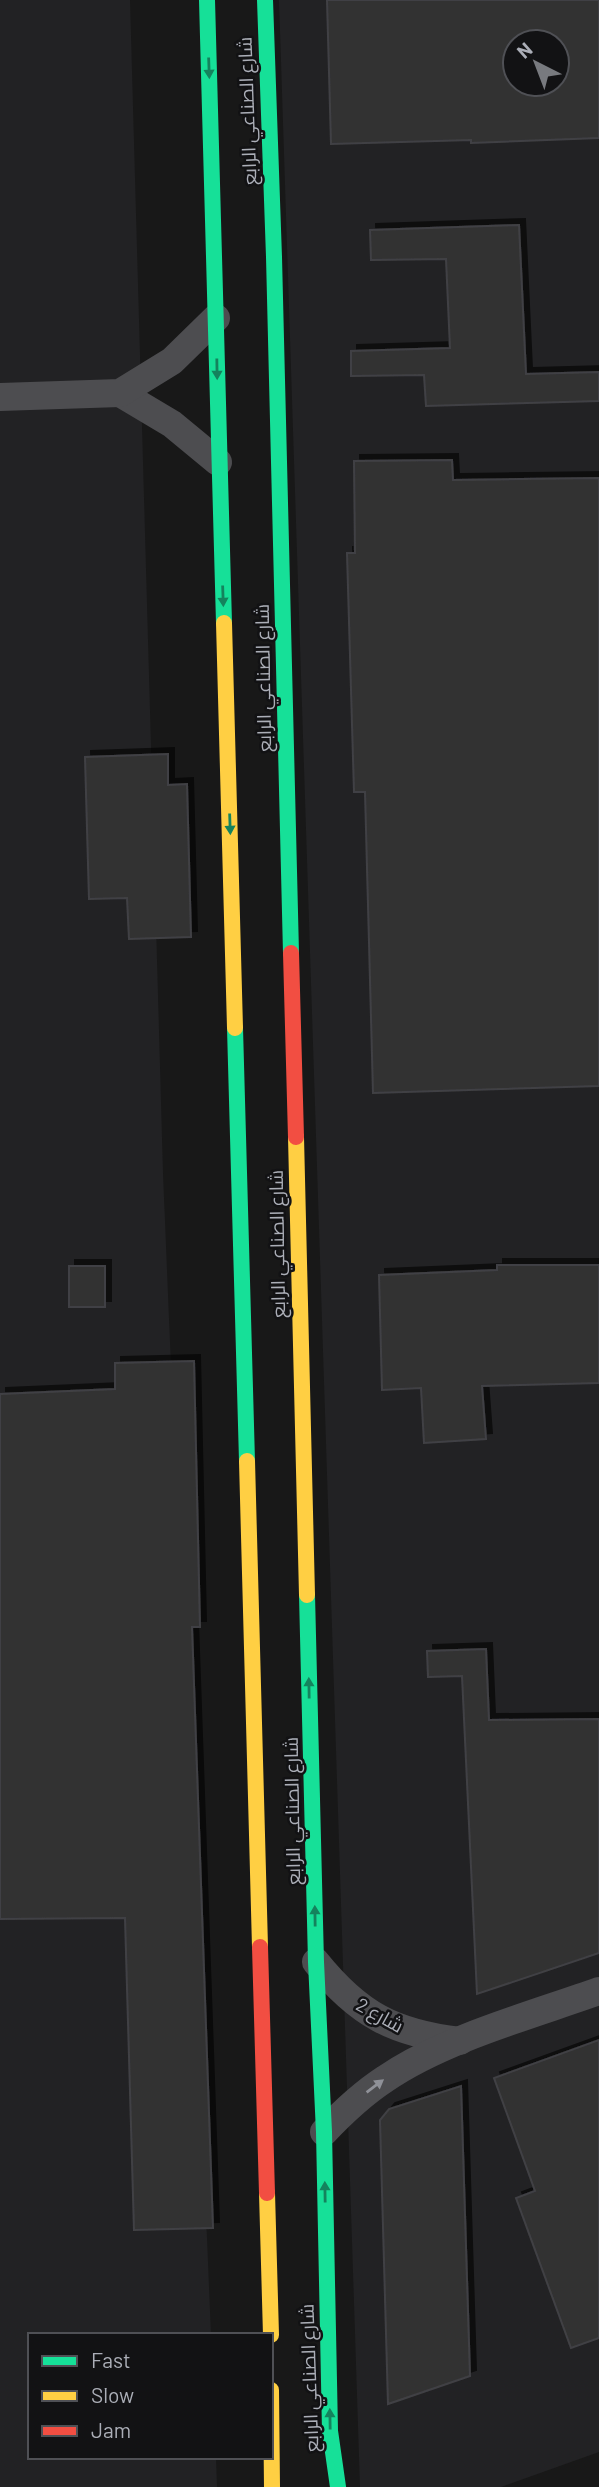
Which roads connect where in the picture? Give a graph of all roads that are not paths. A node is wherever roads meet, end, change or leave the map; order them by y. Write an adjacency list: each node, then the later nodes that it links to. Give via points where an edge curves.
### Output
1 (207, 0): 3 (main road, شارع الصناعي الرابع, one-way to 3)
2 (265, 0): 7 (main road, شارع الصناعي الرابع, one-way to 2)
3 (216, 318): 4 (street, via 172,361); 6 (main road, شارع الصناعي الرابع, one-way to 6)
4 (120, 393): 5 (street); 6 (street, via 172,424)
5 (0, 397)
6 (218, 462): 11 (main road, شارع الصناعي الرابع, one-way to 11)
7 (316, 1962): 9 (street, شارع 2, via 338,1988 384,2021 426,2037); 10 (main road, شارع الصناعي الرابع)
8 (599, 1991): 9 (street, شارع 2)
9 (460, 2041): 10 (street, شارع 2, one-way to 9, via 386,2078)
10 (324, 2132): 14 (main road, شارع الصناعي الرابع, one-way to 10, via 330,2431)
11 (271, 2333)
12 (272, 2459): 13 (main road, شارع الصناعي الرابع)
13 (272, 2487)
14 (338, 2487)

